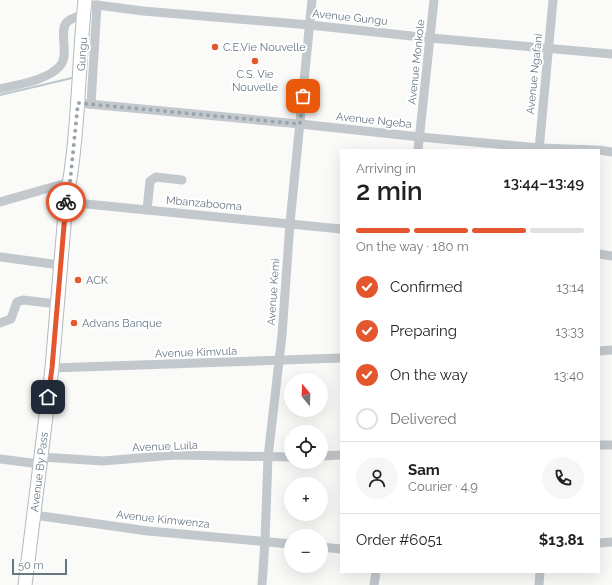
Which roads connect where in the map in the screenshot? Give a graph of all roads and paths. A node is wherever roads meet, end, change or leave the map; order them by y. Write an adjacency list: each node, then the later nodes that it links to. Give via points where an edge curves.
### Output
1 (312, 0): 5 (street, Avenue Kemi)
2 (434, 0): 6 (street, Avenue Monkole)
3 (554, 0): 7 (street, Avenue Ngafani)
4 (88, 6): 5 (street, Avenue Gungu); 9 (street, via 67,22 64,28 64,56 60,65 49,74); 10 (highway, Avenue By Pass)
5 (310, 25): 6 (street, Avenue Gungu); 11 (street, Avenue Kemi)
6 (430, 38): 7 (street, Avenue Gungu); 12 (street, Avenue Monkole)
7 (549, 48): 8 (street, Avenue Gungu); 14 (street, Avenue Ngafani)
8 (612, 54)
9 (0, 89)
10 (84, 103): 11 (street, Avenue Ngeba); 18 (highway, Avenue By Pass)
11 (300, 124): 12 (street, Avenue Ngeba); 22 (street, Avenue Kemi)
12 (420, 137): 13 (street, Avenue Monkole); 14 (street, Avenue Ngeba)
13 (418, 149)
14 (539, 149)
15 (600, 150): 16 (street, Avenue Ngeba)
16 (612, 152)
17 (182, 180): 21 (street, via 153,178 150,181)
18 (70, 182): 19 (street); 20 (highway, Avenue By Pass)
19 (0, 202)
20 (66, 202): 21 (street, Mbanzabooma); 27 (highway, Avenue By Pass)
21 (147, 210): 22 (street, Mbanzabooma)
22 (290, 223): 23 (street, Mbanzabooma); 33 (street, Avenue Kemi)
23 (340, 229)
24 (600, 254): 25 (street)
25 (612, 256)
26 (1, 257): 27 (street)
27 (60, 265): 28 (highway, Avenue By Pass)
28 (57, 304): 29 (street, via 23,300 17,302 11,319); 34 (highway, Avenue By Pass)
29 (0, 323)
30 (600, 350): 31 (street)
31 (612, 350)
32 (340, 358): 33 (street, Avenue Kimvula)
33 (279, 361): 34 (street, Avenue Kimvula); 39 (street, Avenue Kemi)
34 (52, 368): 42 (highway, Avenue By Pass)
35 (612, 445): 36 (street)
36 (600, 446)
37 (340, 455): 38 (street)
38 (328, 456)
39 (268, 457): 40 (street, Avenue Luila); 42 (street, Avenue Luila, via 175,455 103,461); 44 (street, Avenue Kemi)
40 (284, 457)
41 (0, 459): 42 (street, Avenue Luila)
42 (40, 460): 43 (highway, Avenue By Pass)
43 (34, 515): 44 (street, Avenue Kimwenza, via 148,532); 52 (highway, Avenue By Pass)
44 (265, 541): 46 (street, Avenue Kimwenza); 53 (street, Avenue Kemi)
45 (612, 542): 47 (street)
46 (284, 543)
47 (600, 543)
48 (328, 548): 49 (street)
49 (340, 549)
50 (376, 573): 54 (street)
51 (540, 573): 55 (street)
52 (25, 585)
53 (262, 585)
54 (374, 585)
55 (539, 585)

